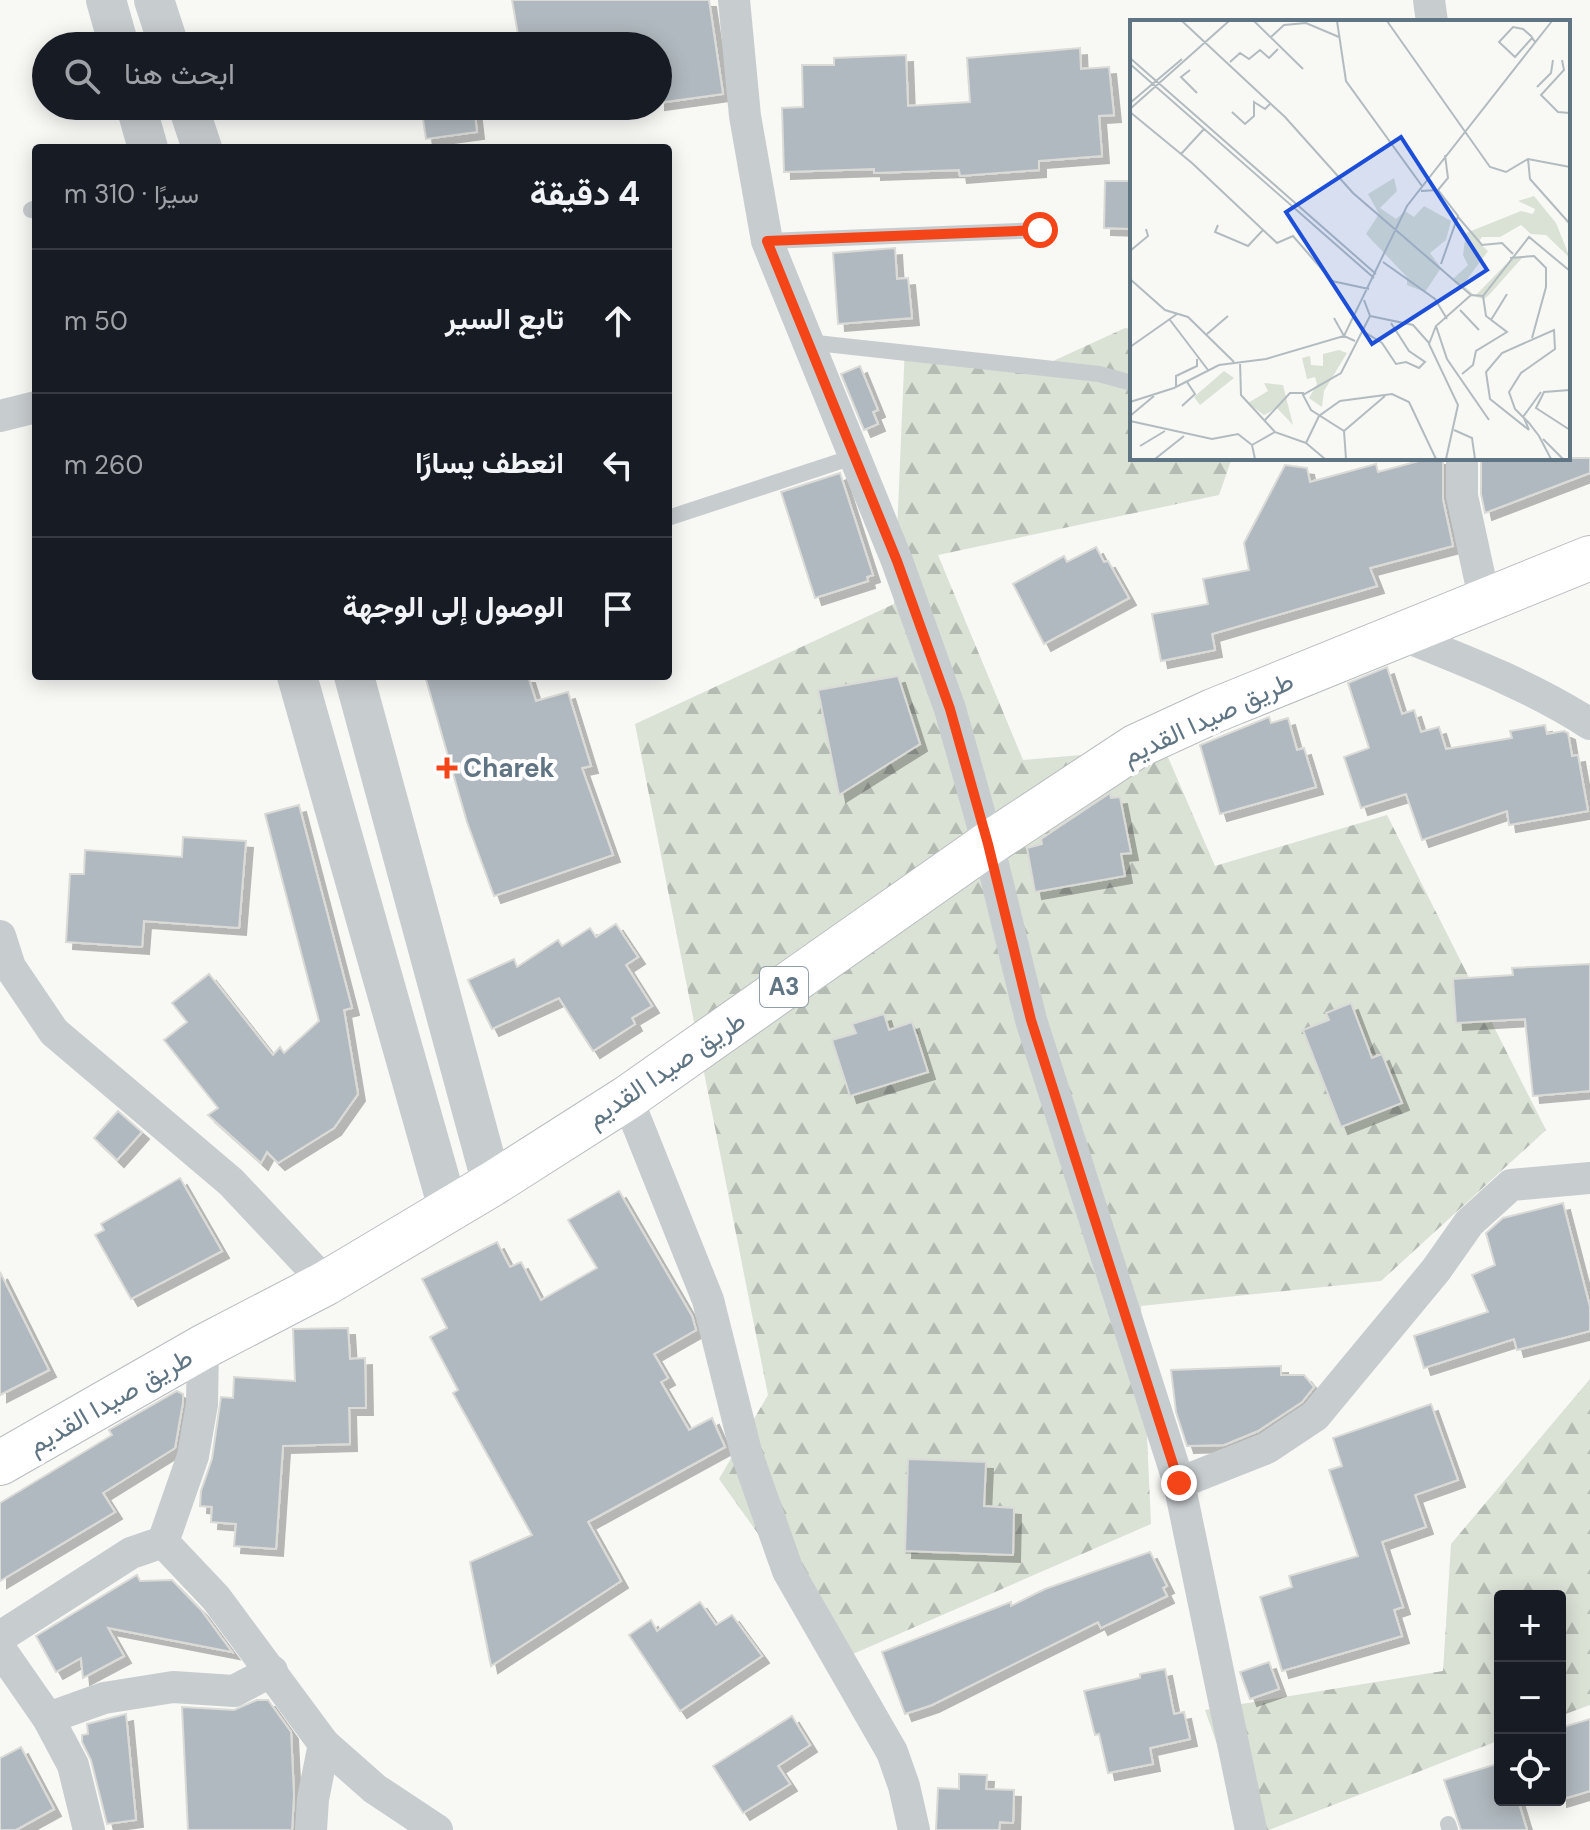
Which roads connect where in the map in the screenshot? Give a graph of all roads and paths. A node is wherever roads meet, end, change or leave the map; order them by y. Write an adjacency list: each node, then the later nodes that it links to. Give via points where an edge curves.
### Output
1 (106, 0): 6 (street)
2 (154, 0): 7 (street)
3 (734, 0): 13 (street, via 745,116)
4 (1429, 0): 5 (street)
5 (1432, 20)
6 (115, 32)
7 (164, 32)
8 (140, 120): 10 (street)
9 (193, 120): 11 (street)
10 (147, 144)
11 (201, 144)
12 (1040, 230): 13 (lane)
13 (767, 241): 14 (street)
14 (807, 342): 15 (lane, via 1099,374); 18 (street)
15 (1130, 382)
16 (32, 408): 17 (street)
17 (0, 416)
18 (853, 457): 20 (lane); 27 (street, via 950,709)
19 (1462, 460): 22 (street, via 1462,496)
20 (672, 517)
21 (1590, 558): 22 (highway, طريق صيدا القديم / A3)
22 (1485, 602): 23 (highway, طريق صيدا القديم / A3)
23 (1401, 635): 26 (street, via 1499,674); 27 (highway, طريق صيدا القديم / A3, via 1135,747)
24 (298, 680): 32 (street)
25 (355, 680): 31 (street)
26 (1590, 724)
27 (988, 844): 29 (highway, طريق صيدا القديم / A3); 36 (street, via 1031,1020)
28 (0, 936): 33 (street, via 10,967 54,1032 231,1182)
29 (627, 1098): 31 (highway, طريق صيدا القديم / A3); 46 (street, via 708,1300 746,1452 788,1571 892,1752)
30 (1590, 1178): 36 (street, via 1511,1185 1469,1223 1315,1416 1267,1448)
31 (492, 1184): 32 (highway, طريق صيدا القديم / A3)
32 (448, 1208): 33 (highway, طريق صيدا القديم / A3)
33 (326, 1283): 34 (highway, طريق صيدا القديم / A3)
34 (203, 1347): 35 (highway, طريق صيدا القديم / A3); 37 (street, via 202,1404 193,1456)
35 (0, 1463)
36 (1179, 1483): 47 (street)
37 (163, 1542): 38 (street, via 131,1553); 40 (street, via 216,1598)
38 (0, 1637)
39 (0, 1649): 41 (street)
40 (272, 1671): 41 (street, via 234,1691 173,1687 104,1698); 42 (street)
41 (48, 1718): 43 (street, via 73,1765)
42 (324, 1744): 44 (street); 45 (street, via 375,1789)
43 (89, 1830)
44 (311, 1830)
45 (437, 1830)
46 (914, 1830)
47 (1251, 1830)

